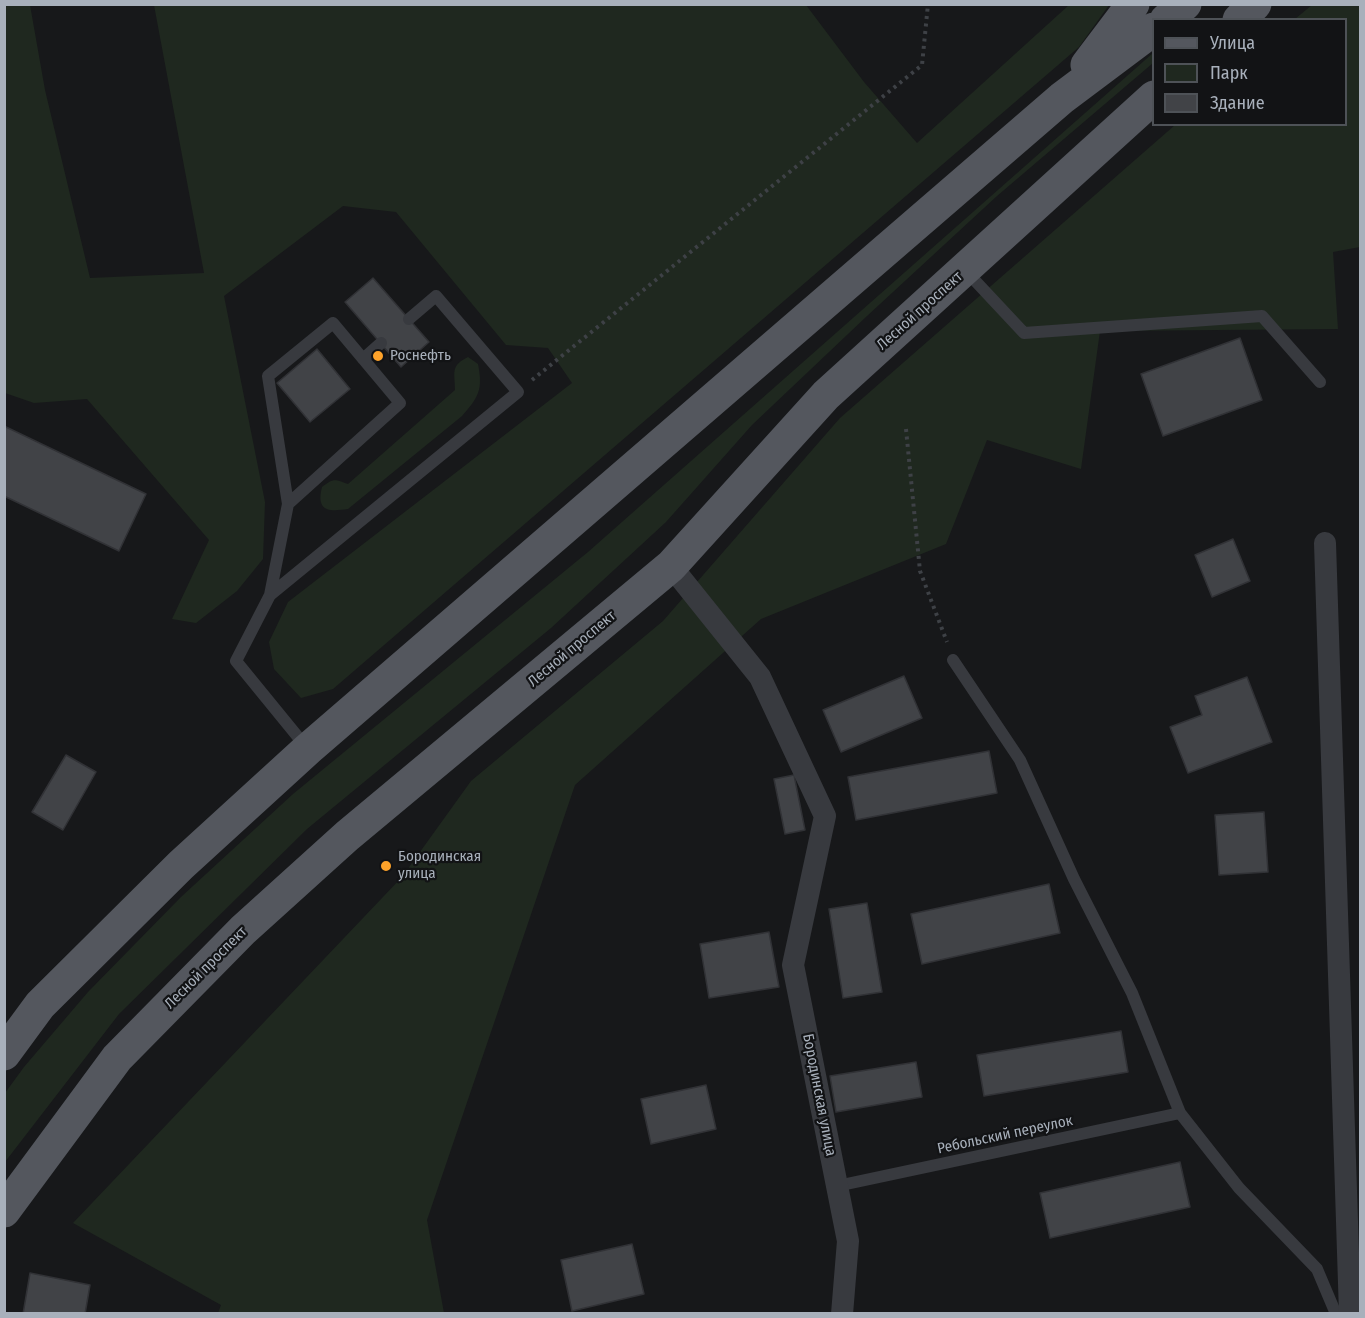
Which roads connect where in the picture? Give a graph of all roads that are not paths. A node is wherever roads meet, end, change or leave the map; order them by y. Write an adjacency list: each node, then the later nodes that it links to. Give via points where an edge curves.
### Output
1 (1133, 4): 7 (main road)
2 (1185, 4): 4 (main road)
3 (1255, 4): 5 (main road)
4 (1168, 18)
5 (1241, 18)
6 (1152, 30): 7 (main road)
7 (1062, 98): 19 (main road)
8 (1152, 100): 9 (main road, Лесной проспект)
9 (965, 270): 13 (lane, via 1024,333 1262,316); 16 (main road, Лесной проспект, via 826,395)
10 (409, 319): 17 (lane, via 436,297 518,392)
11 (381, 343): 12 (lane)
12 (363, 359): 14 (lane, via 400,403); 14 (lane, via 333,323 268,376)
13 (1320, 382)
14 (288, 504): 17 (lane)
15 (1325, 543): 26 (street)
16 (671, 566): 22 (street, Бородинская улица, via 760,677 825,816 793,965); 23 (main road, Лесной проспект, via 347,836 243,930 117,1058)
17 (270, 595): 19 (lane, via 236,661)
18 (953, 660): 21 (lane, via 1020,760 1132,993)
19 (308, 749): 20 (main road, via 181,865 40,1005)
20 (4, 1054)
21 (1180, 1113): 22 (lane, Ребольский переулок); 25 (lane, via 1239,1188 1317,1269)
22 (837, 1186): 24 (street, Бородинская улица, via 848,1240)
23 (4, 1211)
24 (842, 1314)
25 (1335, 1314)
26 (1350, 1314)

